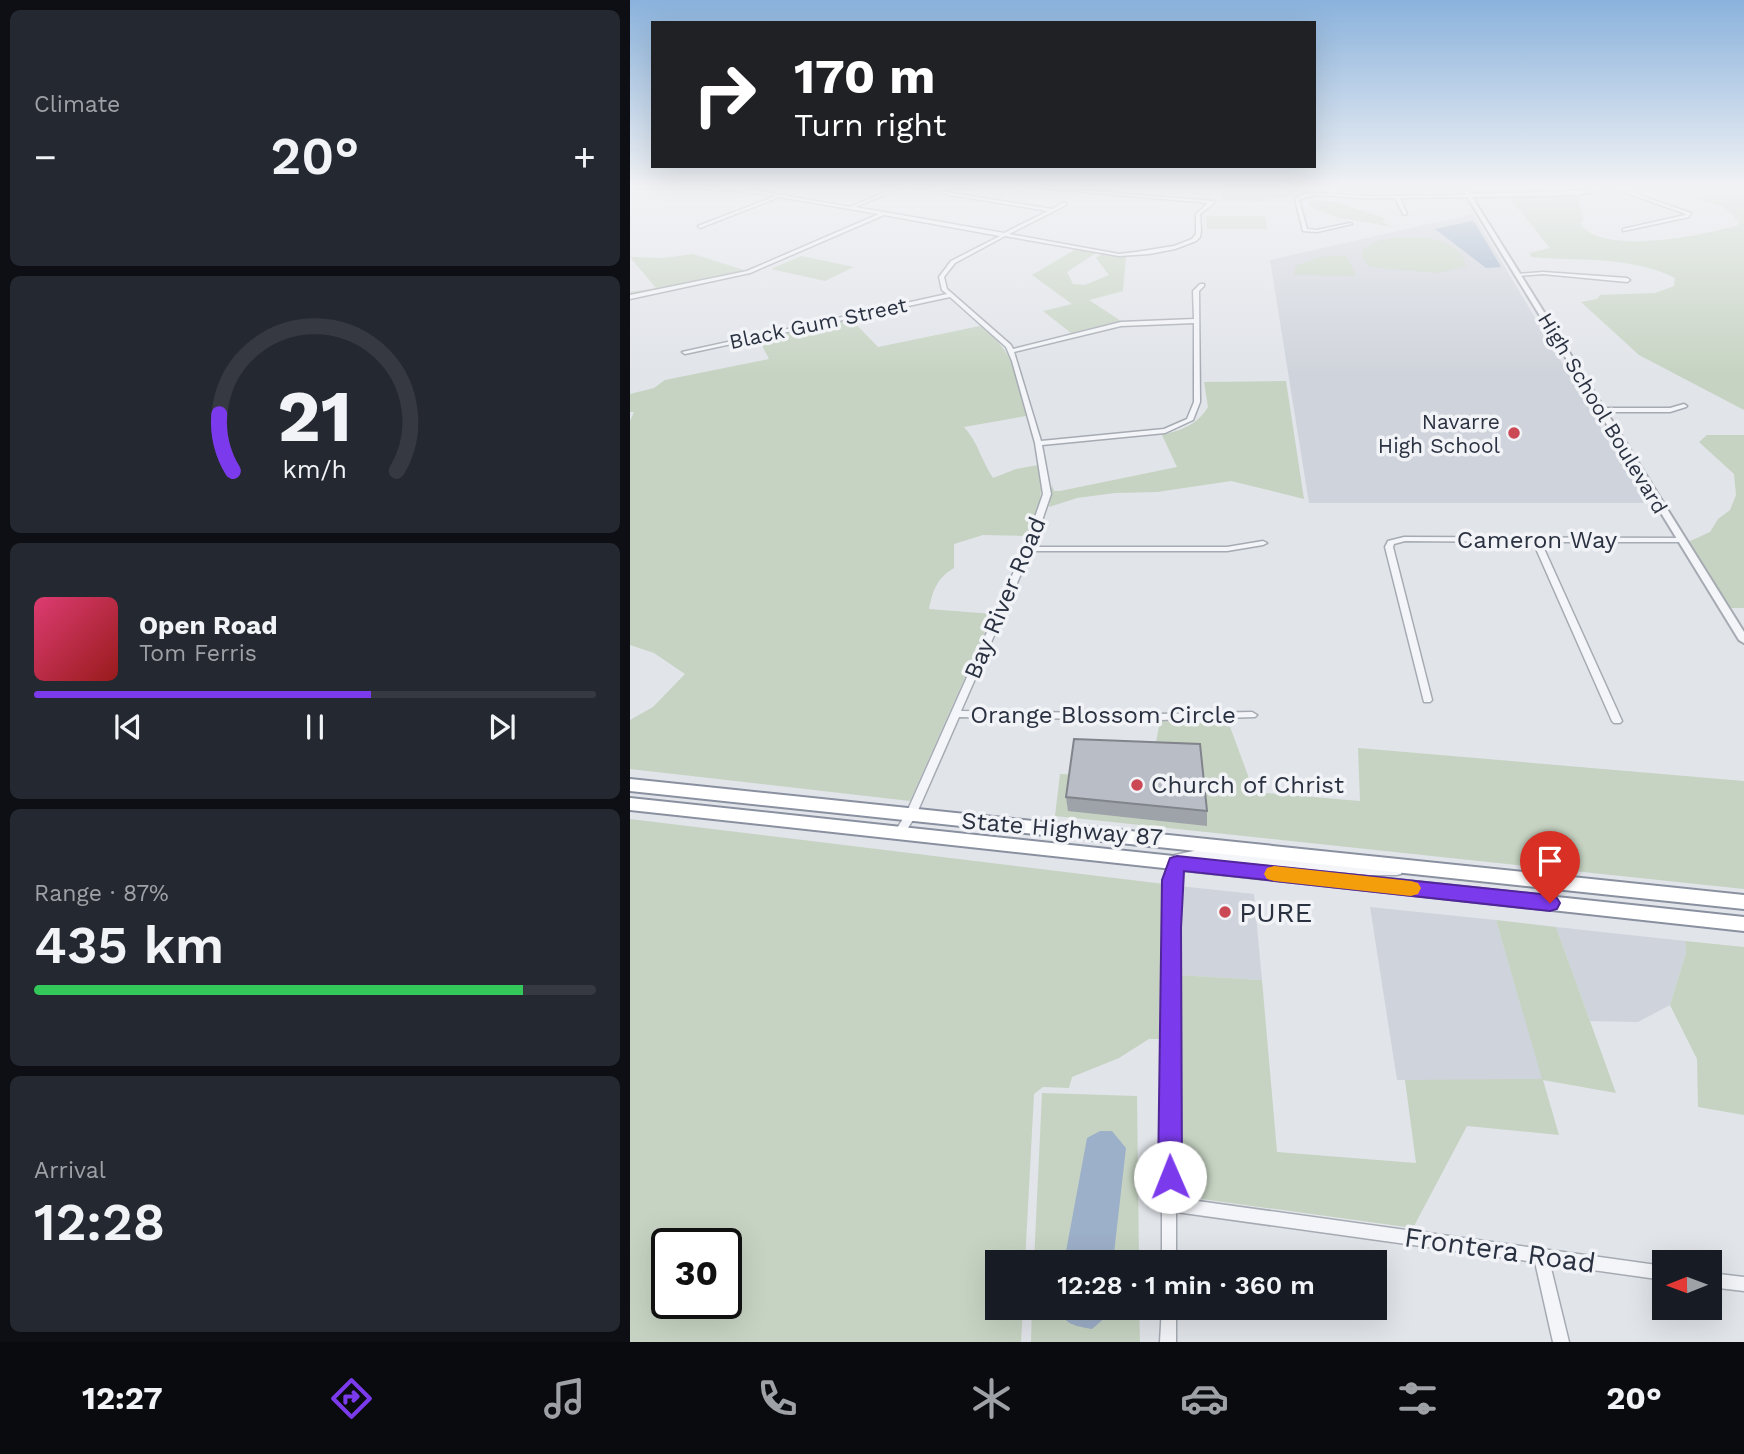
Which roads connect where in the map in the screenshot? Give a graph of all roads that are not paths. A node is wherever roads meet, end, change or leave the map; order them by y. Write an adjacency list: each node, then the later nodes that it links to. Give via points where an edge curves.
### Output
1 (800, 250): 10 (street, via 748,272)
2 (976, 250): 9 (street, via 944,270 942,284)
3 (1082, 250): 4 (street, via 1132,255)
4 (1156, 250)
5 (1502, 250): 6 (street, High School Boulevard)
6 (1518, 275): 7 (street); 15 (street, High School Boulevard)
7 (1627, 280)
8 (1202, 285): 11 (street, via 1196,291)
9 (951, 295): 12 (street); 13 (street, Black Gum Street)
10 (630, 297)
11 (1195, 321): 12 (street, via 1121,324); 16 (street, via 1197,402 1190,421 1166,431)
12 (1011, 351): 16 (street, Bay River Road)
13 (684, 352)
14 (1684, 407): 15 (street)
15 (1602, 410): 18 (street, High School Boulevard)
16 (1038, 443): 20 (street, Bay River Road, via 1047,494)
17 (1536, 540): 18 (street, Cameron Way); 22 (street, Cameron Way, via 1404,539 1389,547); 25 (street)
18 (1681, 540): 21 (street, High School Boulevard)
19 (1262, 543): 20 (street, via 1227,549)
20 (1028, 549): 23 (street, Bay River Road)
21 (1744, 640)
22 (1427, 700)
23 (955, 714): 24 (street, Orange Blossom Circle); 28 (street, Bay River Road)
24 (1252, 715)
25 (1617, 721)
26 (630, 785): 28 (highway, State Highway 87)
27 (630, 804): 29 (highway)
28 (911, 815): 29 (street, Bay River Road); 31 (highway, State Highway 87)
29 (899, 833): 30 (highway)
30 (1177, 863): 31 (street, via 1179,858 1198,854 1369,871); 33 (highway); 34 (street, via 1172,880)
31 (1449, 871): 32 (highway, State Highway 87)
32 (1744, 902)
33 (1744, 924)
34 (1170, 1204): 35 (street); 36 (street, Frontera Road)
35 (1169, 1250)
36 (1541, 1256): 37 (street, Frontera Road); 42 (street)
37 (1652, 1271)
38 (1722, 1281): 39 (street)
39 (1744, 1284)
40 (1169, 1320): 41 (street)
41 (1168, 1342)
42 (1561, 1342)

